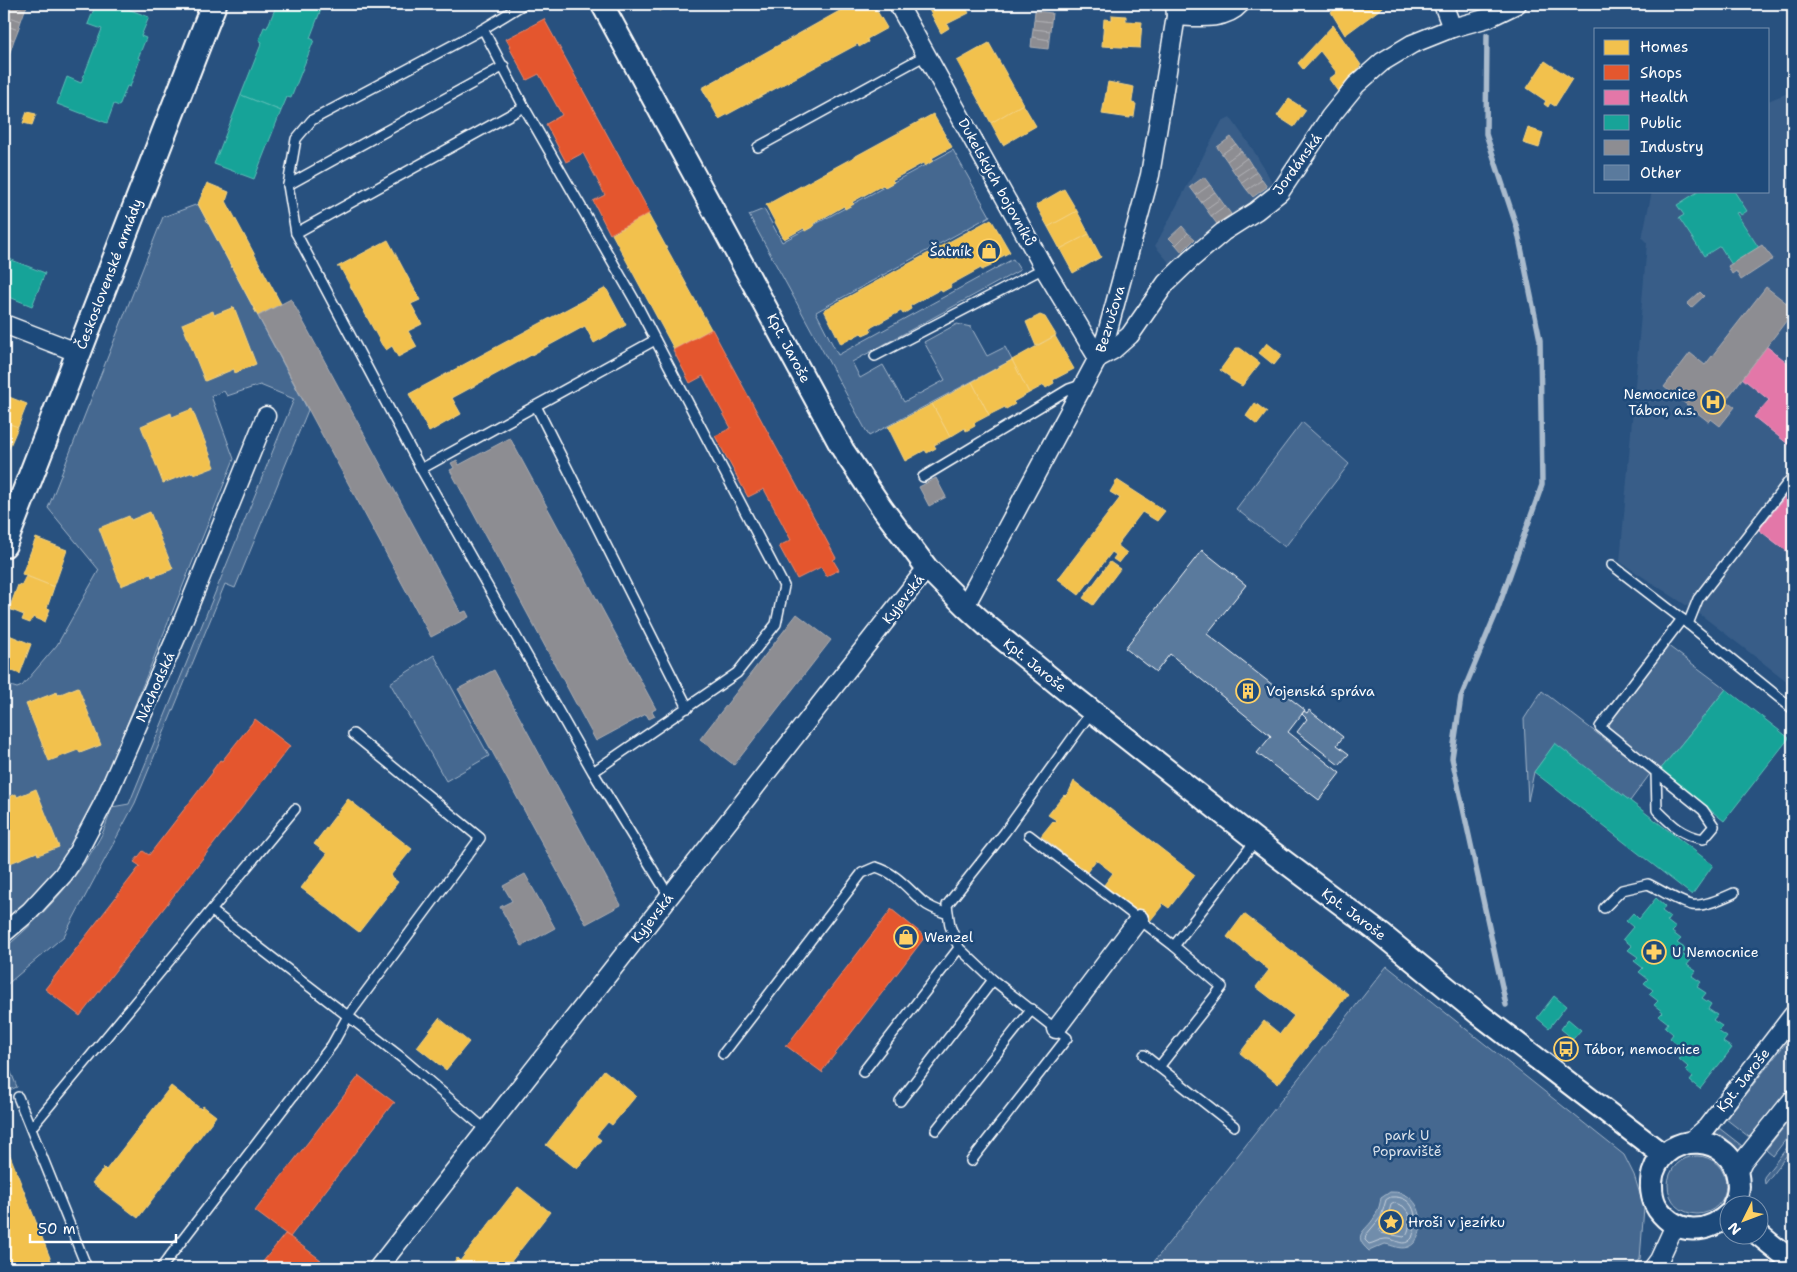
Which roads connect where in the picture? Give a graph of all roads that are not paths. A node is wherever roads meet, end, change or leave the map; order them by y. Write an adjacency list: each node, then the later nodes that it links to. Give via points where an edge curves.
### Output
1 (214, 4): 20 (main road, Československé armády)
2 (524, 4): 10 (lane)
3 (602, 4): 31 (street, Kpt. Jaroše, via 844,450 882,508)
4 (898, 4): 11 (street, Dukelských bojovníků)
5 (1240, 4): 8 (street, via 1223,14 1205,18)
6 (1443, 4): 9 (street)
7 (1517, 4): 9 (street, Jordánská, via 1488,18)
8 (1176, 10): 22 (street, Bezručova, via 1150,175)
9 (1452, 28): 22 (street, Jordánská, via 1412,44 1382,62 1356,85 1330,117 1280,192 1191,259 1166,283 1130,335)
10 (483, 29): 12 (lane); 15 (lane, via 312,120 296,140)
11 (926, 55): 14 (lane); 17 (street, Dukelských bojovníků)
12 (504, 66): 13 (lane); 15 (lane)
13 (524, 107): 16 (lane); 19 (lane)
14 (758, 147)
15 (288, 185): 16 (lane)
16 (296, 233): 26 (lane)
17 (1044, 268): 21 (lane); 22 (street, Dukelských bojovníků)
18 (4, 324): 20 (street)
19 (655, 340): 24 (lane); 34 (lane, via 784,586 776,624 765,638 737,673)
20 (78, 353): 29 (main road, Československé armády)
21 (875, 356)
22 (1098, 358): 23 (street, Bezručova)
23 (1084, 384): 28 (lane, via 1069,389); 32 (street, Bezručova)
24 (536, 406): 26 (lane); 34 (lane)
25 (266, 416): 49 (street, Náchodská, via 178,633 103,804 63,875 30,911)
26 (422, 469): 38 (lane)
27 (1793, 476): 33 (lane, via 1698,598)
28 (923, 477)
29 (4, 545)
30 (1612, 565): 33 (lane)
31 (928, 568): 32 (street, Kpt. Jaroše); 44 (street, Kyjevská)
32 (964, 606): 36 (street, Kpt. Jaroše)
33 (1685, 622): 35 (lane); 39 (lane, via 1600,727)
34 (688, 708): 38 (lane)
35 (1793, 709)
36 (1092, 711): 42 (street, Kpt. Jaroše); 47 (lane, via 1005,832 947,905)
37 (353, 734): 55 (lane, via 480,838)
38 (593, 772): 44 (lane)
39 (1656, 772): 39 (lane, via 1703,810 1714,826 1703,839 1689,836 1657,810)
40 (296, 809): 46 (lane)
41 (1029, 835): 48 (lane)
42 (1256, 840): 50 (lane); 69 (street, Kpt. Jaroše)
43 (1734, 893): 45 (lane, via 1693,906 1648,884 1622,890)
44 (669, 896): 66 (street, Kyjevská)
45 (1604, 908)
46 (212, 911): 55 (lane); 65 (lane)
47 (948, 914): 51 (lane); 57 (lane, via 924,904 885,870 876,867 862,873)
48 (1139, 919): 50 (lane); 56 (street)
49 (4, 933)
50 (1174, 946): 59 (lane, via 1222,987)
51 (959, 948): 52 (lane); 60 (lane)
52 (994, 980): 53 (lane); 63 (lane)
53 (1032, 1009): 56 (lane); 67 (lane)
54 (1793, 1015): 68 (street, Kpt. Jaroše, via 1707,1126)
55 (348, 1016): 66 (lane); 78 (lane, via 332,1045)
56 (1056, 1029): 70 (lane, via 1067,1038)
57 (723, 1054)
58 (1144, 1055): 59 (lane)
59 (1159, 1067): 64 (lane)
60 (863, 1072)
61 (18, 1097): 65 (lane)
62 (1793, 1098): 71 (street)
63 (900, 1101)
64 (1234, 1126)
65 (31, 1128): 77 (lane)
66 (486, 1130): 79 (street, Kyjevská)
67 (936, 1130)
68 (1690, 1142): 69 (street, Kpt. Jaroše, via 1671,1148); 71 (street, via 1702,1142 1719,1149 1732,1162)
69 (1663, 1155): 74 (street, via 1651,1179 1652,1193 1656,1206)
70 (972, 1161)
71 (1737, 1173): 72 (street)
72 (1737, 1194)
73 (1720, 1221): 74 (street, via 1704,1228 1689,1229)
74 (1675, 1225): 80 (street)
75 (1770, 1244): 76 (street)
76 (1793, 1262)
77 (87, 1268)
78 (161, 1268)
79 (378, 1268)
80 (1653, 1268)

